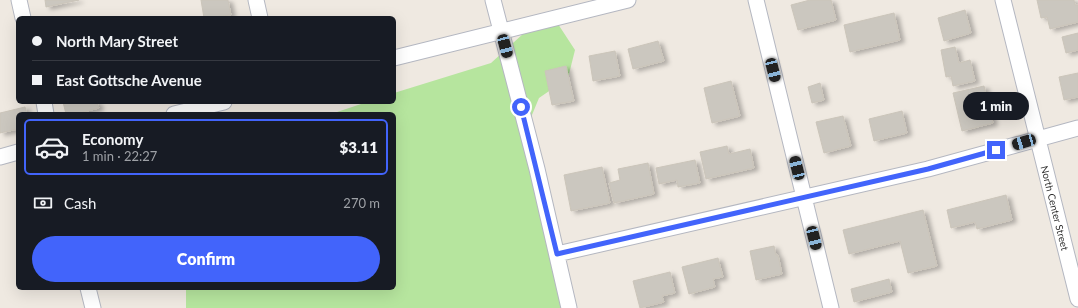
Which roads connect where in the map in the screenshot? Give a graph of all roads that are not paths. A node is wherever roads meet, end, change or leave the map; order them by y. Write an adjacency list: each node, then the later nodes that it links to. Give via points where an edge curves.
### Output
1 (19, 0): 7 (street)
2 (256, 0): 8 (street)
3 (493, 0): 9 (street)
4 (628, 0): 9 (street)
5 (756, 0): 17 (street)
6 (1003, 0): 14 (street, North Center Street)
7 (23, 16)
8 (260, 16)
9 (501, 31): 10 (street); 18 (street)
10 (396, 57)
11 (216, 104): 12 (street)
12 (182, 112)
13 (1078, 128): 14 (street)
14 (1038, 138): 17 (street, via 928,169); 20 (street, North Center Street)
15 (16, 153): 16 (street)
16 (0, 157)
17 (804, 196): 18 (street); 23 (street)
18 (557, 254): 22 (street)
19 (88, 290): 21 (street)
20 (1078, 299)
21 (93, 308)
22 (569, 308)
23 (830, 308)

